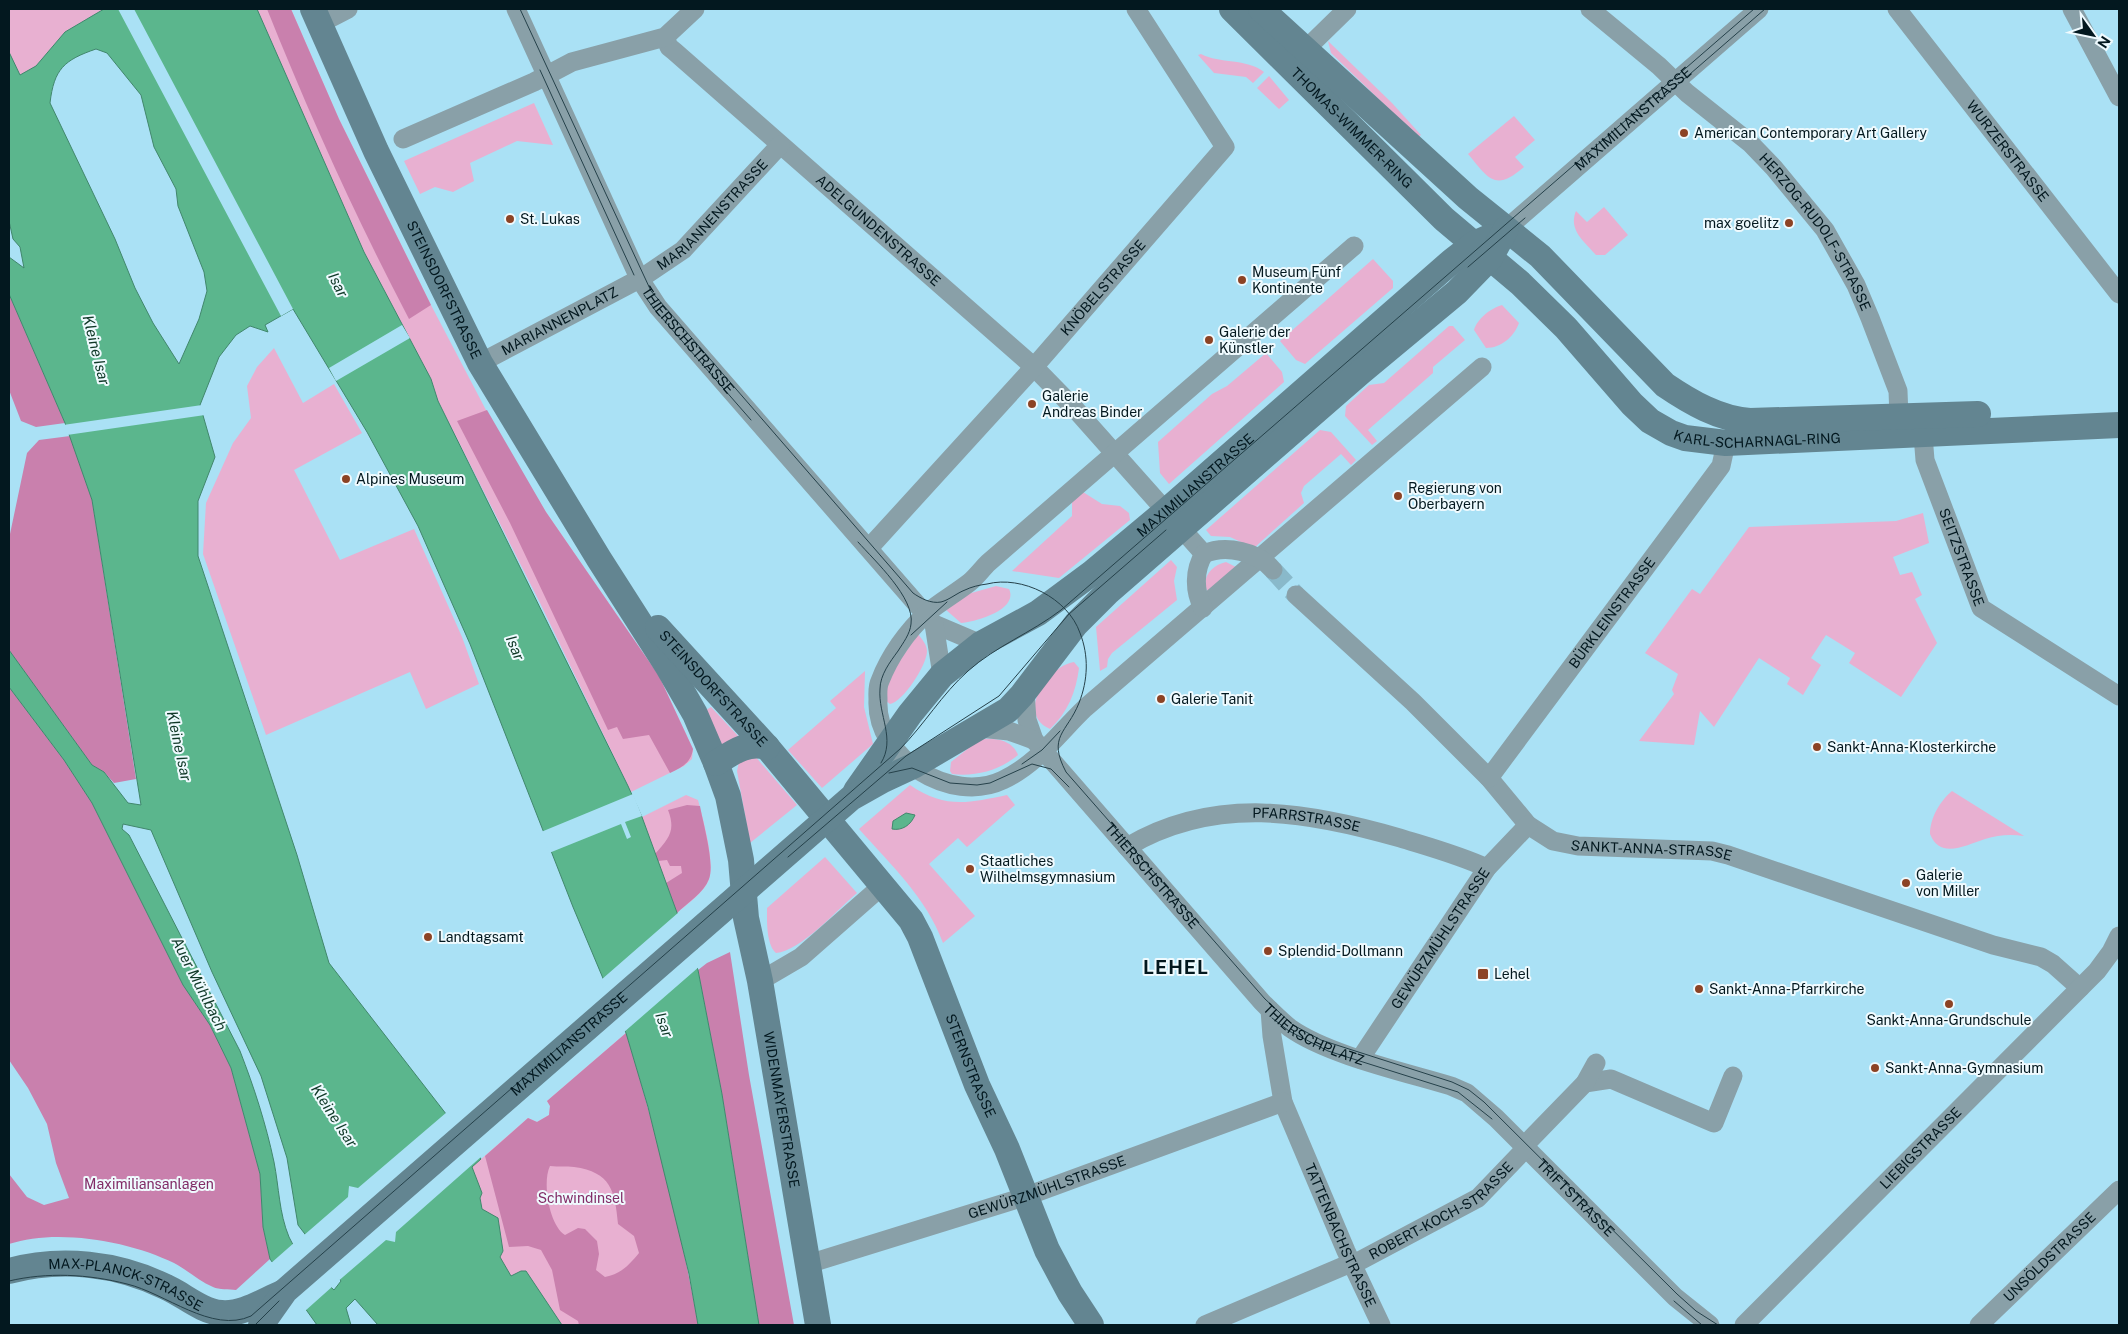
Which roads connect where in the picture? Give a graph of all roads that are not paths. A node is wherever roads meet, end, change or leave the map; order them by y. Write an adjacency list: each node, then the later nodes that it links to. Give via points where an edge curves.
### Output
1 (348, 9): 12 (street)
2 (516, 9): 15 (street, THIERSCHSTRASSE)
3 (695, 9): 13 (street)
4 (1136, 9): 29 (street, KNÖBELSTRASSE, via 1225,147)
5 (1232, 9): 19 (main road, THOMAS-WIMMER-RING)
6 (1261, 9): 14 (main road, THOMAS-WIMMER-RING)
7 (1347, 9): 14 (street)
8 (1590, 9): 16 (street, HERZOG-RUDOLF-STRASSE)
9 (1759, 9): 16 (street, MAXIMILIANSTRASSE)
10 (1897, 9): 26 (street, WURZERSTRASSE)
11 (2072, 9): 17 (street)
12 (316, 16): 27 (main road, STEINSDORFSTRASSE, via 376,151)
13 (665, 37): 15 (street, via 572,62); 21 (street, ADELGUNDENSTRASSE, via 669,47)
14 (1305, 50): 18 (main road, THOMAS-WIMMER-RING)
15 (547, 75): 20 (street); 25 (street, THIERSCHSTRASSE)
16 (1675, 82): 22 (street, MAXIMILIANSTRASSE); 32 (street, HERZOG-RUDOLF-STRASSE, via 1750,143 1825,230 1856,285 1870,318 1898,391)
17 (2119, 97)
18 (1387, 122): 19 (main road, via 1366,124); 22 (main road, THOMAS-WIMMER-RING)
19 (1361, 136): 24 (main road, THOMAS-WIMMER-RING, via 1444,219)
20 (403, 139)
21 (780, 146): 25 (street, MARIANNENSTRASSE, via 683,250); 29 (street, ADELGUNDENSTRASSE)
22 (1506, 229): 24 (main road, MAXIMILIANSTRASSE); 30 (main road, KARL-SCHARNAGL-RING, via 1540,256 1665,385)
23 (1354, 246): 37 (street)
24 (1482, 251): 34 (main road, KARL-SCHARNAGL-RING, via 1566,328 1632,404); 38 (main road, MAXIMILIANSTRASSE)
25 (639, 278): 27 (street, MARIANNENPLATZ); 39 (street, THIERSCHSTRASSE, via 658,307)
26 (2119, 294)
27 (480, 363): 41 (main road, STEINSDORFSTRASSE)
28 (1482, 366): 42 (street)
29 (1034, 367): 37 (street, ADELGUNDENSTRASSE); 39 (street, KNÖBELSTRASSE)
30 (1685, 399): 32 (main road, KARL-SCHARNAGL-RING, via 1742,421); 34 (main road, via 1684,421)
31 (2119, 408): 32 (main road, KARL-SCHARNAGL-RING)
32 (1899, 417)
33 (2119, 425): 35 (main road, KARL-SCHARNAGL-RING)
34 (1671, 433): 36 (main road, KARL-SCHARNAGL-RING)
35 (1923, 435): 36 (main road, KARL-SCHARNAGL-RING); 51 (street, SEITZSTRASSE, via 1924,460 1981,608)
36 (1726, 443): 58 (street, BÜRKLEINSTRASSE, via 1721,466 1711,481)
37 (1114, 454): 38 (street, ADELGUNDENSTRASSE); 46 (street, via 988,563)
38 (1173, 520): 40 (street); 44 (main road, MAXIMILIANSTRASSE); 47 (main road, MAXIMILIANSTRASSE)
39 (869, 548): 46 (street, THIERSCHSTRASSE)
40 (1204, 554): 42 (street, via 1228,550); 45 (street, via 1198,565 1196,584)
41 (599, 559): 55 (main road, STEINSDORFSTRASSE); 56 (main road, STEINSDORFSTRASSE, via 668,666 695,714)
42 (1267, 564): 45 (street)
43 (1296, 595): 58 (street, SANKT-ANNA-STRASSE)
44 (1059, 599): 47 (street); 48 (main road, MAXIMILIANSTRASSE)
45 (1203, 608): 54 (street)
46 (929, 619): 48 (street, THIERSCHSTRASSE); 49 (street); 53 (street, via 897,649 878,684 880,725)
47 (1077, 623): 50 (main road, MAXIMILIANSTRASSE)
48 (981, 644): 49 (main road, MAXIMILIANSTRASSE)
49 (942, 674): 53 (main road, MAXIMILIANSTRASSE)
50 (1025, 692): 52 (main road, MAXIMILIANSTRASSE, via 1008,710); 54 (street, THIERSCHSTRASSE, via 1027,720)
51 (2119, 696)
52 (980, 728): 54 (street, THIERSCHSTRASSE, via 1009,731); 57 (main road, MAXIMILIANSTRASSE)
53 (890, 743): 57 (street); 59 (main road, MAXIMILIANSTRASSE)
54 (1039, 746): 57 (street, via 1003,780 977,787 950,785); 62 (street, THIERSCHSTRASSE)
55 (767, 748): 56 (main road, via 745,746); 60 (main road, STEINSDORFSTRASSE)
56 (716, 763): 65 (main road, STEINSDORFSTRASSE, via 728,796 741,860)
57 (913, 766): 59 (main road, MAXIMILIANSTRASSE)
58 (1489, 778): 61 (street, SANKT-ANNA-STRASSE)
59 (851, 798): 60 (main road, MAXIMILIANSTRASSE)
60 (827, 820): 64 (main road, STERNSTRASSE); 65 (main road, MAXIMILIANSTRASSE)
61 (1528, 825): 63 (street, GEWÜRZMÜHLSTRASSE); 68 (street, SANKT-ANNA-STRASSE, via 1553,842 1578,846 1712,851 1728,855 2041,958 2053,964)
62 (1127, 847): 63 (street, PFARRSTRASSE, via 1161,829 1220,814 1288,814 1366,829 1465,858); 69 (street, THIERSCHSTRASSE)
63 (1487, 868): 70 (street, GEWÜRZMÜHLSTRASSE)
64 (883, 885): 67 (street, via 801,957); 79 (main road, STERNSTRASSE, via 920,937)
65 (743, 894): 67 (main road, WIDENMAYERSTRASSE); 83 (main road, MAXIMILIANSTRASSE)
66 (2119, 936): 68 (street, LIEBIGSTRASSE, via 2097,971)
67 (760, 981): 80 (main road, WIDENMAYERSTRASSE)
68 (2080, 988): 90 (street, LIEBIGSTRASSE)
69 (1270, 1010): 70 (street, THIERSCHPLATZ, via 1303,1035); 75 (street, THIERSCHPLATZ)
70 (1360, 1059): 73 (street, THIERSCHPLATZ)
71 (1596, 1063): 74 (street, ROBERT-KOCH-STRASSE)
72 (1733, 1076): 74 (street, via 1714,1123 1611,1080)
73 (1434, 1081): 77 (street, TRIFTSTRASSE, via 1467,1093 1482,1104)
74 (1585, 1083): 77 (street, ROBERT-KOCH-STRASSE)
75 (1283, 1102): 76 (street, THIERSCHPLATZ); 79 (street, GEWÜRZMÜHLSTRASSE)
76 (1299, 1144): 81 (street, TATTENBACHSTRASSE)
77 (1524, 1148): 81 (street, ROBERT-KOCH-STRASSE, via 1478,1198); 89 (street, TRIFTSTRASSE, via 1675,1297)
78 (2119, 1190): 91 (street, UNSÖLDSTRASSE)
79 (1024, 1197): 80 (street, GEWÜRZMÜHLSTRASSE); 86 (main road, STERNSTRASSE, via 1047,1250)
80 (808, 1264): 85 (main road, WIDENMAYERSTRASSE)
81 (1352, 1264): 87 (street, ROBERT-KOCH-STRASSE); 88 (street, TATTENBACHSTRASSE)
82 (9, 1271): 83 (main road, MAX-PLANCK-STRASSE, via 30,1265 64,1263 116,1269 155,1281 208,1311 221,1313)
83 (279, 1296): 84 (main road)
84 (261, 1325)
85 (818, 1325)
86 (1091, 1325)
87 (1205, 1325)
88 (1381, 1325)
89 (1710, 1325)
90 (1744, 1325)
91 (1979, 1325)

